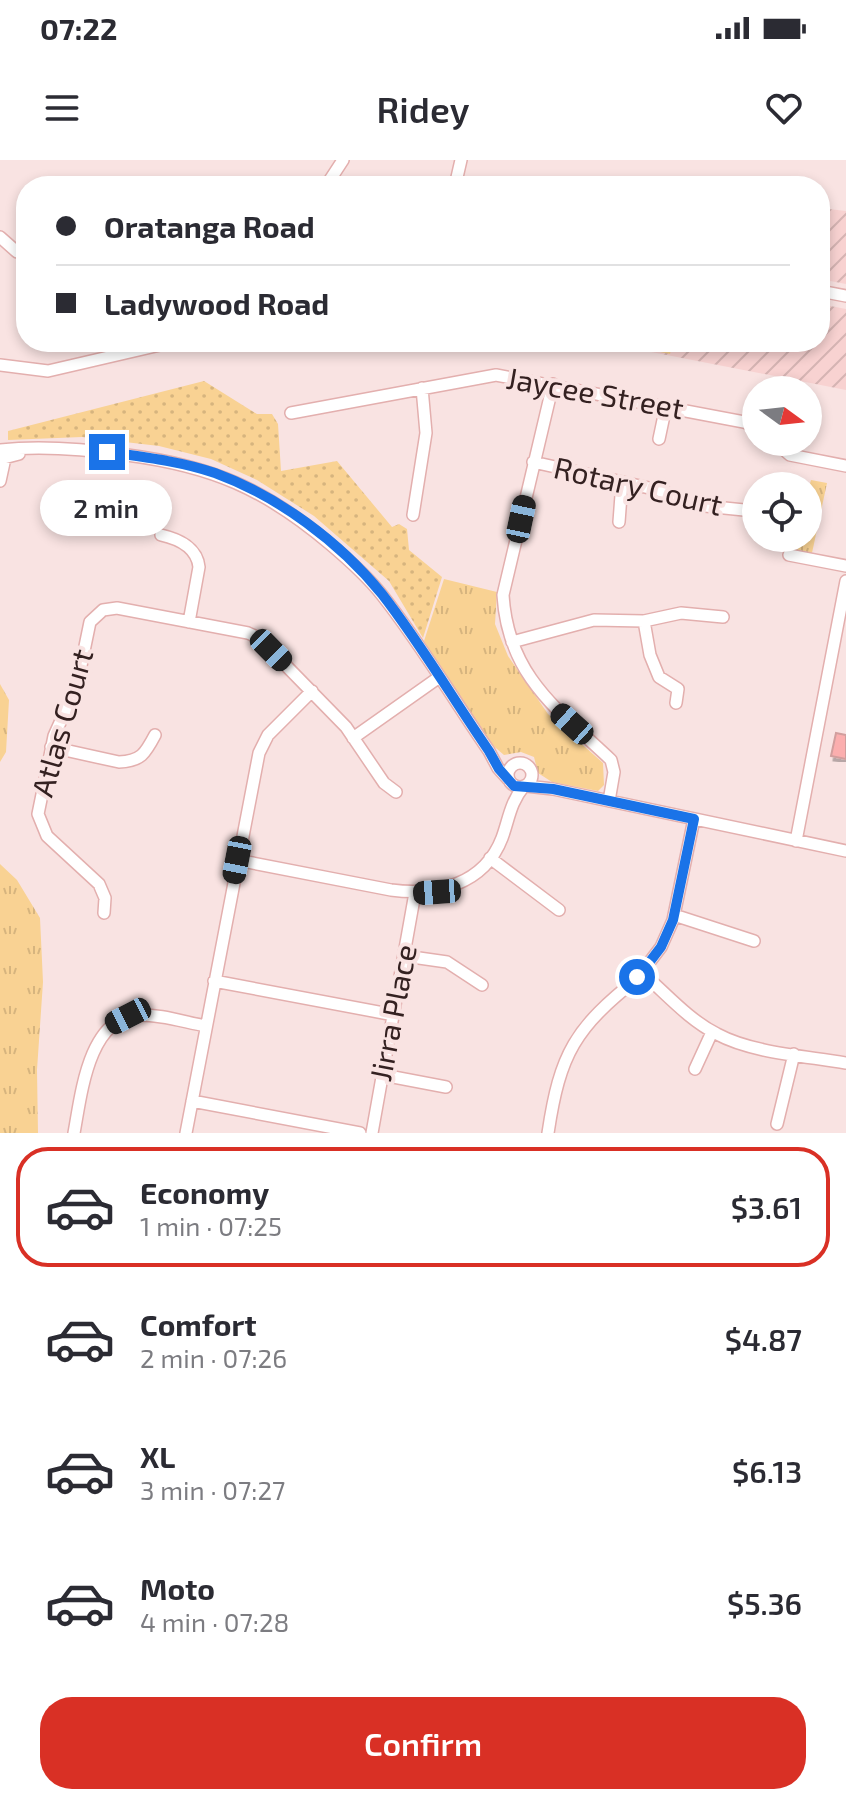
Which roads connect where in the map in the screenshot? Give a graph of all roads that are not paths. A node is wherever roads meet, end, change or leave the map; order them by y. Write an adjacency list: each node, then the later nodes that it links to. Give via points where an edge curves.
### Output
1 (0, 237): 2 (street)
2 (16, 251)
3 (117, 352): 4 (street, via 48,371)
4 (0, 365)
5 (553, 384): 6 (street, Jaycee Street, via 496,375); 7 (street, Jaycee Street); 13 (street)
6 (422, 388): 8 (street, Jaycee Street); 18 (street, via 425,442)
7 (666, 406): 9 (street, Jaycee Street); 10 (street)
8 (291, 413)
9 (742, 422)
10 (659, 439)
11 (2, 454): 15 (street); 28 (street, via 79,448 162,460 254,490 353,564 381,593)
12 (795, 456): 14 (street)
13 (533, 462): 16 (street, Rotary Court); 27 (street, via 503,595)
14 (846, 466)
15 (0, 481)
16 (622, 482): 17 (street, Rotary Court, via 705,506); 19 (street)
17 (742, 510)
18 (413, 515)
19 (619, 522)
20 (161, 535): 26 (street, via 175,538 198,560)
21 (789, 555): 22 (street)
22 (846, 566)
23 (846, 581): 44 (street)
24 (723, 617): 25 (street, via 681,613)
25 (644, 621): 27 (street, via 594,620); 30 (street, via 659,677 678,689)
26 (189, 622): 29 (street, via 254,636); 33 (street, Atlas Court, via 103,610 90,622 77,685)
27 (512, 642): 41 (street, via 525,673 551,705 611,760)
28 (438, 678): 32 (street); 34 (street)
29 (312, 691): 32 (street); 47 (street, via 268,735 259,753)
30 (676, 703)
31 (155, 735): 33 (street, via 145,755 130,761)
32 (353, 738): 40 (street)
33 (51, 747): 50 (street, Atlas Court, via 39,821 47,836 99,884)
34 (489, 751): 35 (street); 37 (street)
35 (517, 763): 36 (street, via 526,764); 37 (street, via 508,770)
36 (532, 774): 38 (street); 39 (street)
37 (509, 780): 38 (street); 42 (street)
38 (525, 786): 39 (street); 42 (street)
39 (553, 789): 41 (street)
40 (396, 792)
41 (609, 801): 43 (street)
42 (509, 809): 46 (street)
43 (694, 819): 44 (street); 51 (street)
44 (796, 841): 45 (street)
45 (846, 851)
46 (490, 858): 48 (street, via 456,886); 49 (street)
47 (237, 860): 48 (street); 55 (street)
48 (415, 893): 53 (street, Jirra Place)
49 (559, 910)
50 (104, 913)
51 (674, 915): 52 (street); 54 (street)
52 (754, 941)
53 (405, 956): 56 (street, via 447,962); 57 (street, Jirra Place)
54 (644, 975): 59 (street); 71 (street, via 593,1015 567,1053)
55 (214, 981): 57 (street); 58 (street)
56 (482, 985)
57 (394, 1015): 63 (street, Jirra Place)
58 (206, 1026): 65 (street); 67 (street, via 140,1015 114,1023 95,1050)
59 (712, 1032): 60 (street); 62 (street)
60 (794, 1054): 61 (street); 66 (street)
61 (846, 1063)
62 (695, 1069)
63 (383, 1075): 64 (street); 70 (street, Jirra Place)
64 (446, 1087)
65 (192, 1101): 68 (street); 69 (street)
66 (777, 1124)
67 (74, 1133)
68 (186, 1133)
69 (360, 1133)
70 (372, 1133)
71 (548, 1133)

